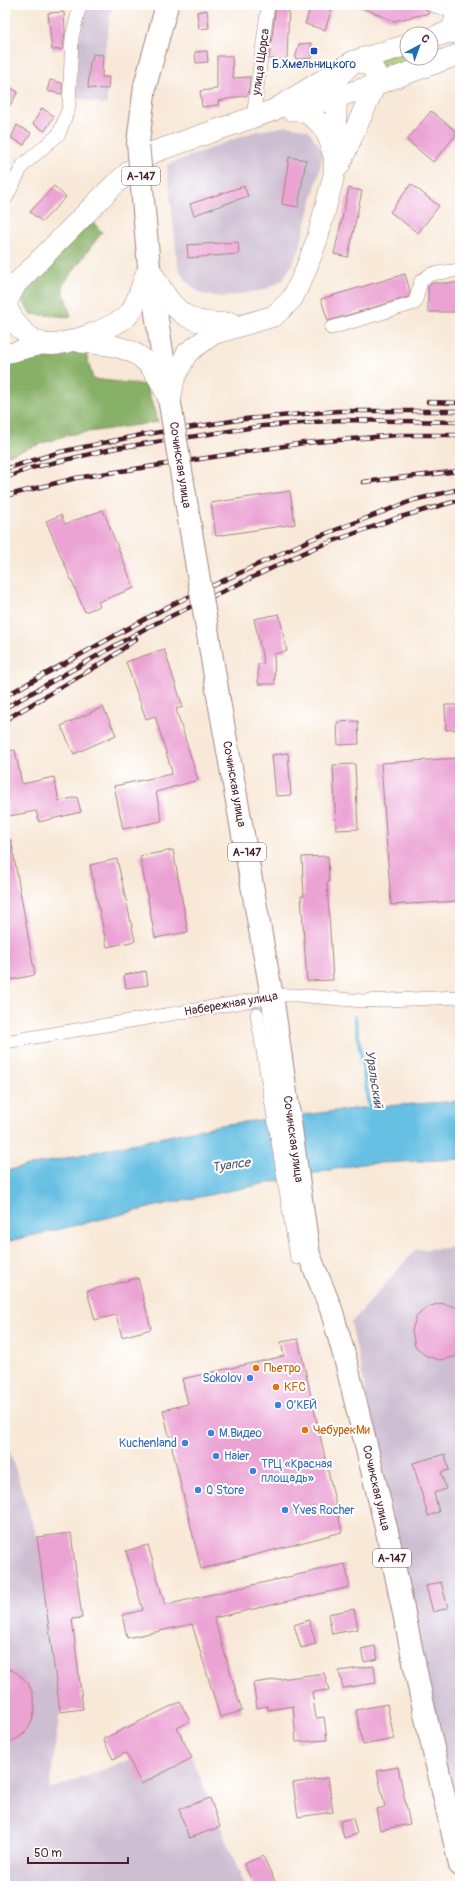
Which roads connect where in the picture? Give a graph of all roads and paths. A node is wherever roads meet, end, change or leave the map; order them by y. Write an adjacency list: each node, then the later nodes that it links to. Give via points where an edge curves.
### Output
1 (80, 5): 16 (street, via 72,37 69,106 59,134 23,165)
2 (167, 5): 17 (highway, А-147, bridge, via 145,86 138,143)
3 (268, 5): 14 (street, улица Щорса)
4 (432, 5): 5 (street)
5 (455, 9): 6 (street)
6 (446, 34)
7 (399, 47): 9 (main road)
8 (460, 54): 10 (main road)
9 (354, 61): 10 (main road, via 371,65 378,78); 11 (main road, via 337,78); 13 (main road)
10 (375, 85): 11 (main road); 15 (main road)
11 (337, 98): 12 (main road); 15 (main road)
12 (299, 109): 13 (main road); 15 (main road, via 318,121 326,130 331,144)
13 (274, 110): 14 (main road)
14 (253, 118): 19 (main road, via 152,153 113,186)
15 (332, 185): 20 (main road, А-147, via 307,267 292,299 274,316)
16 (5, 200)
17 (149, 268): 20 (main road, А-147, via 165,297 186,317 211,325); 22 (main road, А-147, via 130,313 119,323 105,330); 25 (highway, А-147)
18 (460, 270): 21 (street, via 431,274 421,281 415,303)
19 (10, 290): 23 (main road, via 6,303 8,311 22,330)
20 (256, 321): 25 (main road, А-147, via 212,334 187,353 174,379)
21 (331, 328)
22 (67, 341): 23 (main road, А-147); 25 (main road, А-147, via 127,348 153,369)
23 (45, 344): 24 (main road)
24 (5, 354)
25 (170, 404): 27 (highway, Сочинская улица / А-147, bridge)
26 (460, 997): 27 (street, Набережная улица, via 362,1001 298,994)
27 (267, 1004): 28 (street, Набережная улица); 29 (highway, Сочинская улица / А-147, via 303,1257 331,1309 345,1358 388,1536)
28 (5, 1042)
29 (460, 1865)

